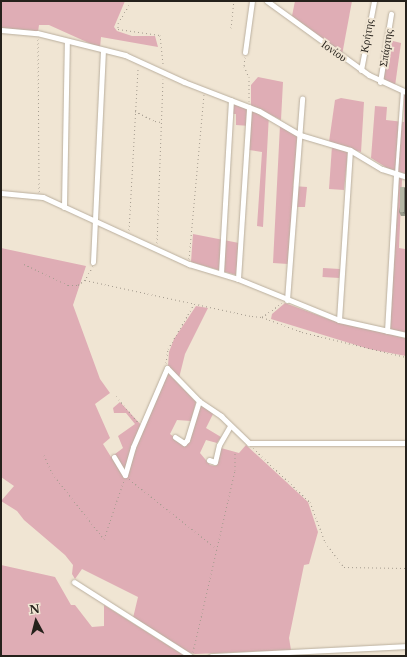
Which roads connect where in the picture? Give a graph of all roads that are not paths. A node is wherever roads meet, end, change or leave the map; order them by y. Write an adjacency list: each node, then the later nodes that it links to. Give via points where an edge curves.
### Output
1 (252, 1): 8 (street)
2 (267, 1): 9 (street, Ιονίου)
3 (374, 1): 9 (street, Κρήτης)
4 (391, 14): 10 (street, Σπάρτης)
5 (1, 30): 6 (street, via 37,33)
6 (67, 41): 7 (street); 20 (street)
7 (103, 50): 13 (street, via 139,61); 21 (street)
8 (245, 52)
9 (361, 70): 10 (street, Ιονίου)
10 (380, 82): 11 (street, Ιονίου)
11 (404, 92): 17 (lane)
12 (302, 99): 15 (street)
13 (231, 100): 14 (street); 23 (street)
14 (249, 107): 15 (street); 24 (street)
15 (300, 135): 16 (street); 25 (street)
16 (350, 150): 17 (street); 26 (street)
17 (396, 174): 18 (street); 27 (street)
18 (406, 177)
19 (1, 193): 20 (street, via 39,196)
20 (64, 207): 21 (street)
21 (96, 222): 22 (street); 23 (street, via 189,264)
22 (93, 262)
23 (221, 273): 24 (street)
24 (238, 279): 25 (street)
25 (287, 300): 26 (street)
26 (338, 320): 27 (street)
27 (387, 331): 28 (street)
28 (406, 335)
29 (199, 401): 30 (street); 31 (street, via 187,440 184,443); 33 (street, via 167,368 142,425 125,475)
30 (230, 426): 32 (street, via 249,443); 34 (street, via 219,445 215,462)
31 (175, 437)
32 (406, 443)
33 (114, 457)
34 (209, 460)
35 (74, 582): 37 (street)
36 (406, 646): 38 (street)
37 (191, 656)
38 (210, 656)

